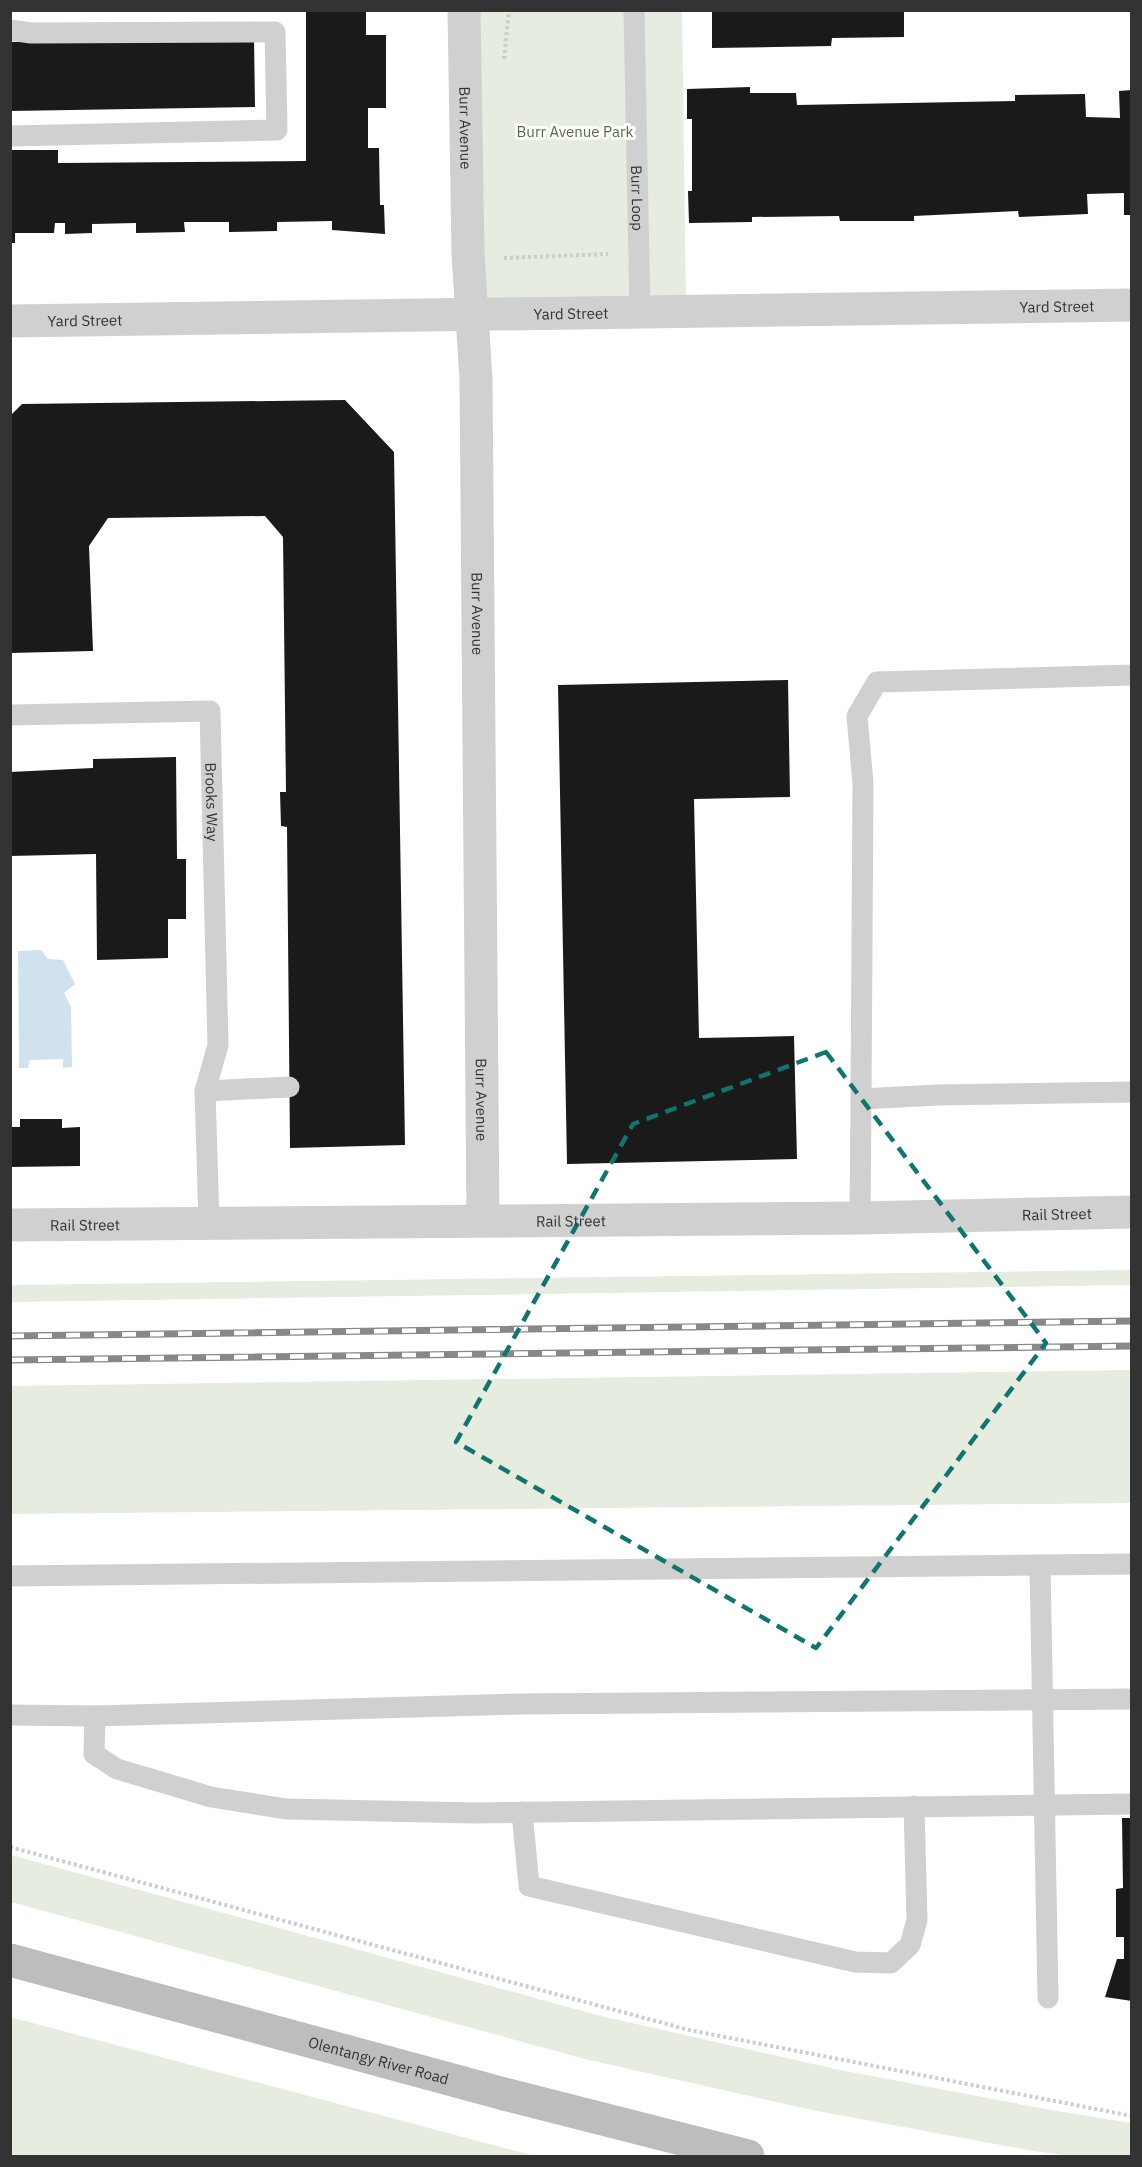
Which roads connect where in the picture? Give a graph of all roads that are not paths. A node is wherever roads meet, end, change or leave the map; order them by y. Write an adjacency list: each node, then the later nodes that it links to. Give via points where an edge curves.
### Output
1 (464, 10): 7 (street, Burr Avenue)
2 (634, 10): 6 (lane, Burr Loop)
3 (10, 30): 4 (lane, via 276,32 277,130)
4 (10, 136)
5 (1131, 305): 6 (street, Yard Street)
6 (640, 314): 7 (street, Yard Street)
7 (472, 315): 8 (street, Yard Street); 17 (street, Burr Avenue, via 476,391)
8 (10, 321)
9 (1131, 675): 14 (lane, via 878,681 857,716 863,783)
10 (10, 715): 12 (lane, Brooks Way, via 210,711 218,1045)
11 (289, 1087): 12 (lane)
12 (206, 1091): 18 (lane)
13 (1131, 1092): 14 (lane)
14 (861, 1099): 16 (lane)
15 (1131, 1212): 16 (street, Rail Street)
16 (860, 1218): 17 (street, Rail Street)
17 (483, 1220): 18 (street, Rail Street)
18 (209, 1222): 19 (street, Rail Street)
19 (10, 1225)
20 (1131, 1564): 21 (lane)
21 (1040, 1565): 22 (lane); 24 (lane)
22 (10, 1576)
23 (1131, 1699): 24 (lane)
24 (1044, 1700): 26 (lane, via 520,1704); 28 (lane)
25 (10, 1715): 26 (lane)
26 (95, 1716): 30 (lane, via 94,1754 117,1769 211,1797 319,1811)
27 (1131, 1804): 28 (lane)
28 (1046, 1805): 29 (lane); 32 (lane)
29 (914, 1806): 30 (lane); 30 (lane, via 917,1920 910,1945 891,1963 855,1962 529,1886)
30 (522, 1812)
31 (10, 1960): 33 (main road, Olentangy River Road)
32 (1048, 1998)
33 (748, 2157)

